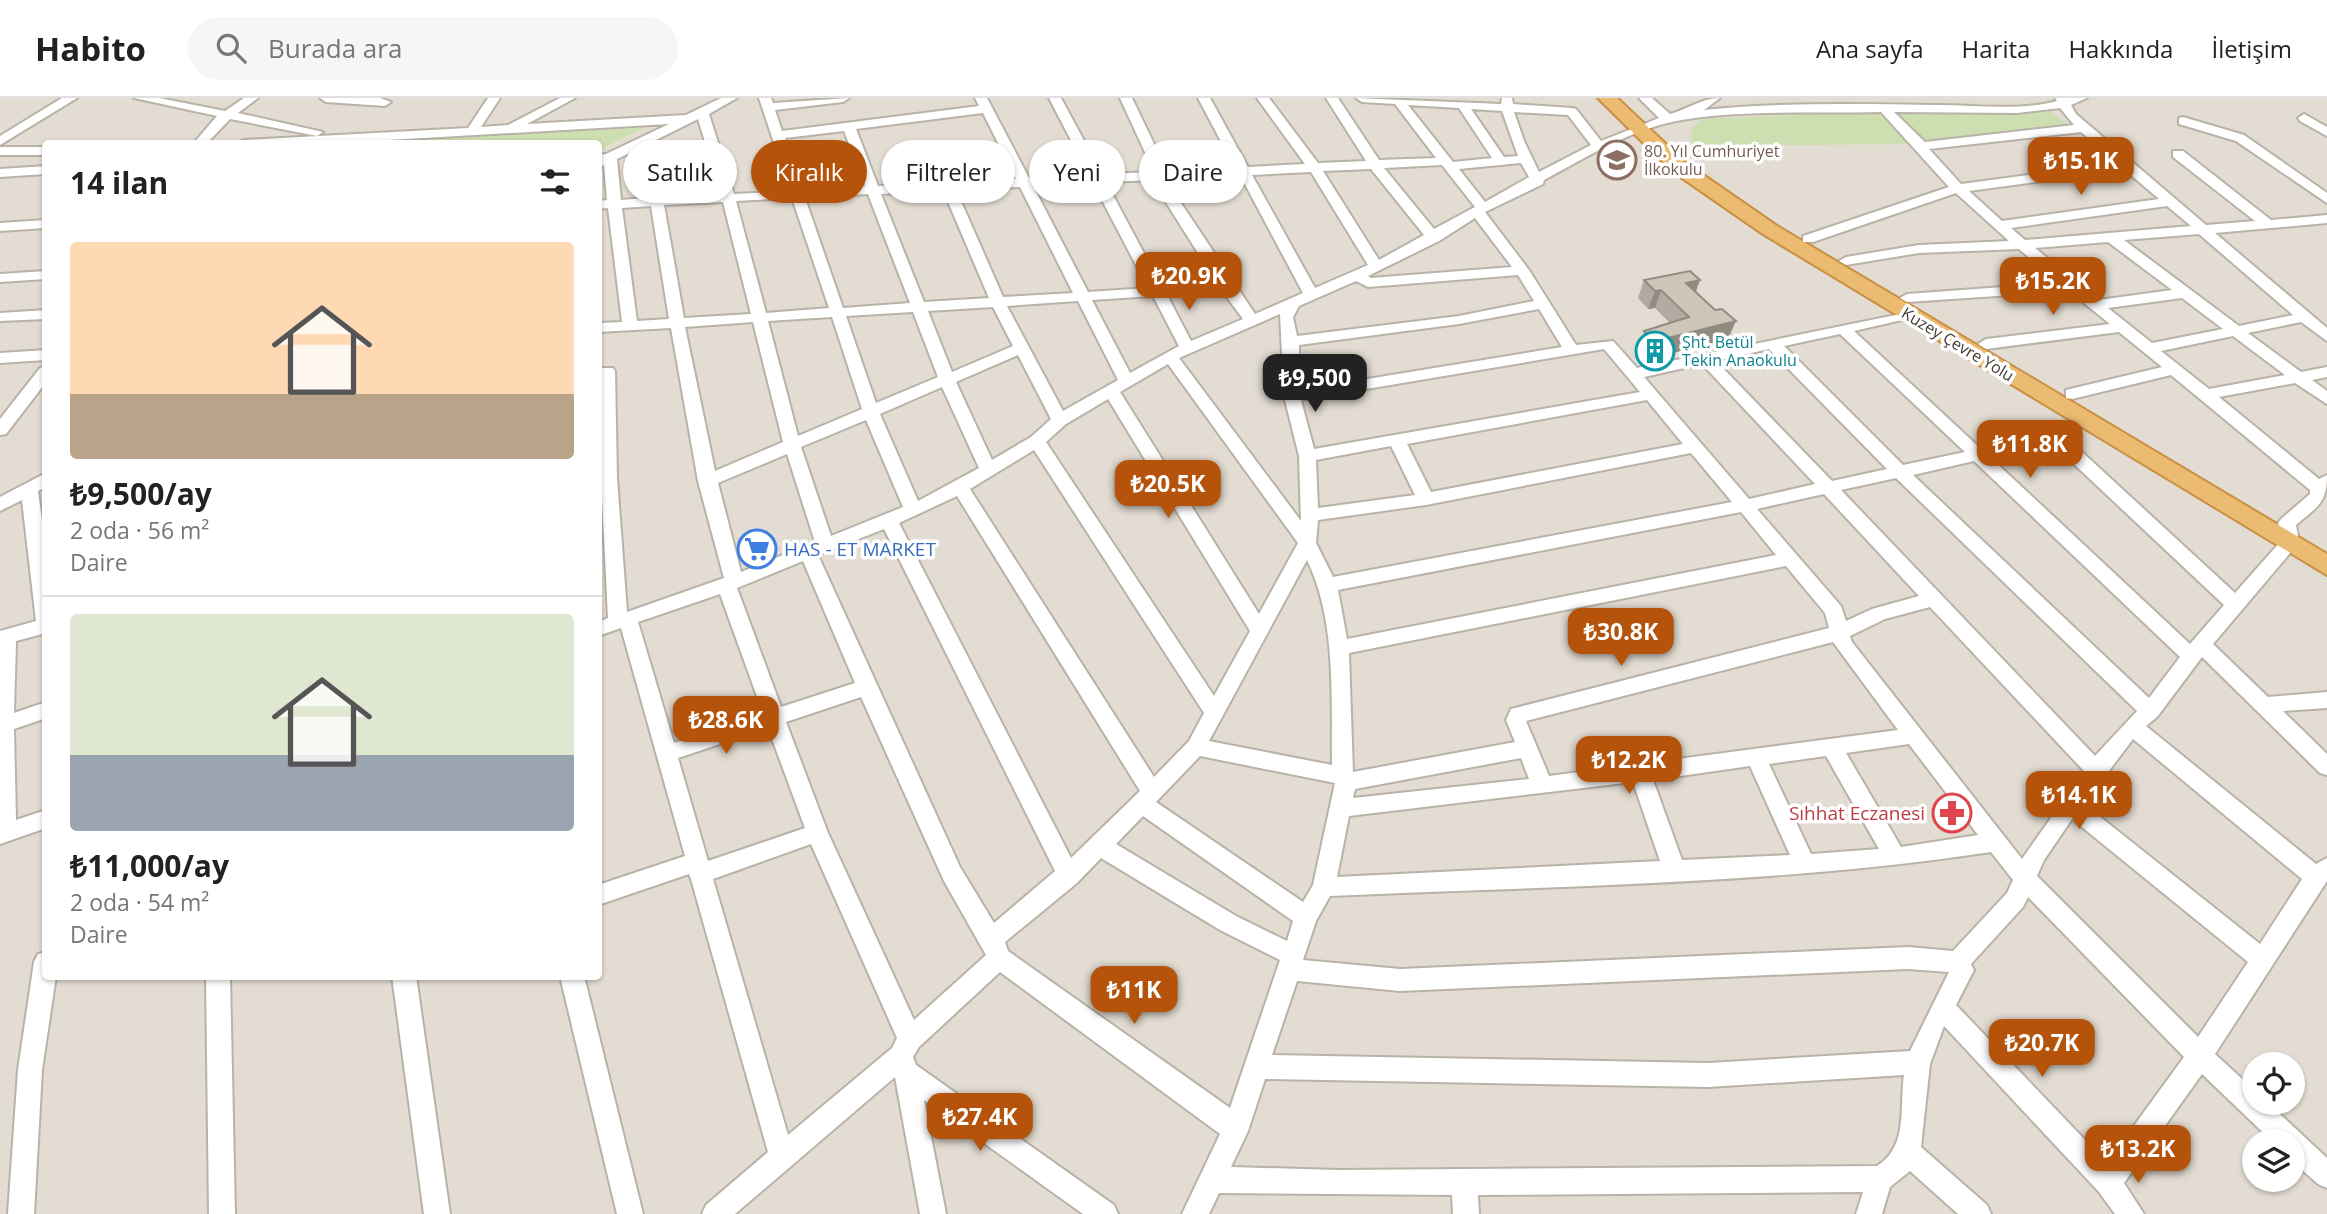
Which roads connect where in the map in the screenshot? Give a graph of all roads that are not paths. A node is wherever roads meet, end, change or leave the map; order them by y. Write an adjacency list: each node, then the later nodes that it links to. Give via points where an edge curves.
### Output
1 (64, 98): 44 (street)
2 (71, 98): 44 (street)
3 (140, 98): 31 (street)
4 (252, 98): 31 (street)
5 (326, 98): 21 (street)
6 (494, 98): 40 (street)
7 (569, 98): 39 (street)
8 (731, 98): 30 (street)
9 (843, 98): 24 (street)
10 (1055, 98): 50 (street)
11 (1126, 98): 51 (street)
12 (1204, 98): 52 (street)
13 (1264, 98): 64 (street)
14 (1332, 98): 62 (street)
15 (1362, 98): 23 (street)
16 (1607, 98): 36 (highway, Kuzey Çevre Yolu)
17 (1625, 98): 36 (highway, Kuzey Çevre Yolu)
18 (1645, 98): 36 (street, via 1657,112)
19 (1714, 98): 25 (street)
20 (2081, 98): 22 (street)
21 (357, 99): 34 (street)
22 (2063, 100): 29 (street, via 2049,107 2017,109); 38 (street)
23 (1399, 101): 27 (street); 61 (street)
24 (766, 103): 42 (street)
25 (1693, 103): 36 (street)
26 (984, 104): 37 (street); 70 (street)
27 (1462, 104): 28 (street); 60 (street)
28 (1507, 104): 54 (street, via 1572,112); 58 (street)
29 (1885, 108): 36 (street, via 1714,113); 53 (street)
30 (702, 112): 33 (street); 48 (street)
31 (229, 113): 43 (street); 46 (street)
32 (2304, 118): 41 (street)
33 (686, 119): 39 (street); 45 (street)
34 (374, 120): 40 (street); 43 (street)
35 (2182, 121): 77 (street, via 2240,138)
36 (1652, 124): 54 (street); 98 (highway, Kuzey Çevre Yolu, via 1694,164); 116 (highway, Kuzey Çevre Yolu, via 1679,167 1747,215)
37 (849, 127): 42 (street); 75 (street)
38 (2084, 128): 53 (street, via 1923,146); 63 (street)
39 (507, 130): 40 (street)
40 (472, 131)
41 (2327, 132)
42 (779, 135): 49 (street)
43 (338, 137): 47 (street)
44 (0, 138)
45 (645, 139): 59 (street)
46 (203, 140)
47 (297, 140)
48 (712, 140)
49 (781, 140)
50 (1077, 140)
51 (1146, 140)
52 (1227, 140)
53 (1917, 143): 73 (street)
54 (1600, 147): 69 (street)
55 (0, 151): 56 (street)
56 (42, 151)
57 (2178, 155): 90 (street)
58 (1524, 159): 60 (street); 69 (street)
59 (602, 160): 86 (street)
60 (1500, 161): 61 (street)
61 (1446, 164): 62 (street); 87 (street)
62 (1376, 166): 64 (street); 96 (street)
63 (2128, 166): 73 (street); 78 (street)
64 (1315, 168): 66 (street); 101 (street)
65 (42, 170): 67 (street)
66 (1247, 172)
67 (0, 173)
68 (1247, 177): 111 (street)
69 (1538, 181): 87 (street)
70 (1025, 183): 71 (street); 72 (street); 110 (street)
71 (1029, 183)
72 (1015, 184)
73 (1958, 188): 91 (street); 98 (street)
74 (867, 190): 75 (street)
75 (873, 190): 76 (street); 117 (street)
76 (881, 190)
77 (2327, 199)
78 (2169, 202): 91 (street); 93 (street)
79 (639, 203): 86 (street)
80 (655, 203): 123 (street)
81 (728, 203): 120 (street)
82 (801, 203): 118 (street)
83 (955, 203): 112 (street)
84 (1110, 203): 108 (street)
85 (1174, 203): 107 (street)
86 (606, 205): 125 (street, via 620,231)
87 (1480, 210): 96 (street); 102 (street)
88 (2327, 219): 90 (street)
89 (42, 224): 92 (street)
90 (2268, 224): 93 (street)
91 (1999, 226): 99 (street)
92 (0, 227)
93 (2201, 230): 97 (street); 122 (street)
94 (42, 236): 95 (street)
95 (0, 238)
96 (1434, 238): 101 (street)
97 (2112, 238): 99 (street); 109 (street)
98 (1808, 239): 100 (highway, Kuzey Çevre Yolu)
99 (2020, 245): 100 (street, via 1919,248); 106 (street)
100 (1846, 261): 116 (highway, Kuzey Çevre Yolu)
101 (1376, 267): 104 (street)
102 (1521, 270): 104 (street, via 1368,283); 113 (street)
103 (42, 275): 105 (street)
104 (1357, 275): 111 (street)
105 (0, 278)
106 (2072, 286): 115 (street); 116 (street)
107 (1227, 287): 108 (street); 124 (street)
108 (1158, 292): 110 (street); 136 (street)
109 (2185, 293): 115 (street); 129 (street)
110 (1081, 296): 112 (street); 149 (street)
111 (1312, 296): 114 (street)
112 (998, 302): 117 (street); 134 (street)
113 (1542, 304): 131 (street, via 1459,320); 137 (street)
114 (1292, 305): 124 (street); 131 (street, via 1286,317)
115 (2094, 305): 126 (street)
116 (1909, 306): 128 (street); 133 (highway, Kuzey Çevre Yolu); 178 (highway, Kuzey Çevre Yolu)
117 (918, 307): 118 (street); 148 (street)
118 (839, 312): 120 (street); 155 (street)
119 (42, 314): 121 (street)
120 (759, 316): 123 (street); 160 (street)
121 (0, 317)
122 (2303, 317): 129 (street); 130 (street)
123 (675, 322): 125 (street); 167 (street)
124 (1253, 322): 136 (street)
125 (630, 326): 127 (street)
126 (2124, 327): 133 (street); 135 (street)
127 (602, 328)
128 (1845, 330): 132 (street); 162 (street)
129 (2237, 332): 135 (street); 147 (street)
130 (2327, 336)
131 (1291, 341): 153 (street)
132 (1773, 344): 141 (street); 165 (street)
133 (1986, 344): 150 (highway, Kuzey Çevre Yolu)
134 (1021, 348): 148 (street); 156 (street)
135 (2151, 348): 142 (street)
136 (1188, 349): 139 (street)
137 (1573, 350): 145 (street, via 1608,344); 153 (street)
138 (42, 355): 140 (street)
139 (1170, 356): 149 (street); 179 (street)
140 (0, 358)
141 (1705, 358): 145 (street); 170 (street)
142 (2174, 369): 150 (street); 152 (street)
143 (607, 371): 188 (street, via 609,478)
144 (2327, 372): 147 (street)
145 (1634, 374): 151 (street)
146 (42, 376): 157 (street)
147 (2299, 377): 152 (street); 154 (street)
148 (947, 380): 155 (street); 164 (street)
149 (1118, 385): 156 (street); 191 (street)
150 (2072, 394): 178 (highway, Kuzey Çevre Yolu)
151 (1649, 395): 158 (street); 161 (street)
152 (2205, 395): 168 (street)
153 (1292, 396): 163 (street)
154 (2327, 399)
155 (871, 412): 160 (street); 175 (street)
156 (1060, 420): 159 (street)
157 (0, 430)
158 (1396, 439): 163 (street); 171 (street)
159 (1037, 441): 164 (street); 201 (street)
160 (792, 444): 167 (street); 180 (street)
161 (1695, 447): 171 (street); 173 (street)
162 (1977, 455): 165 (street); 187 (street, via 2063,444); 195 (street)
163 (1307, 456): 176 (street)
164 (988, 468): 169 (street)
165 (1899, 471): 170 (street); 200 (street)
166 (41, 481): 172 (street); 174 (street)
167 (707, 481): 184 (street)
168 (2324, 486): 178 (street)
169 (960, 487): 175 (street); 216 (street)
170 (1824, 487): 173 (street); 186 (street)
171 (1426, 499): 176 (street)
172 (0, 505)
173 (1744, 506): 182 (street); 185 (street)
174 (42, 510)
175 (913, 510): 177 (street)
176 (1310, 515): 179 (street)
177 (889, 522): 180 (street); 229 (street)
178 (2289, 533): 181 (highway, Kuzey Çevre Yolu); 183 (highway, Kuzey Çevre Yolu); 187 (street)
179 (1307, 543): 185 (street); 191 (street)
180 (816, 548): 184 (street); 196 (street)
181 (2327, 549)
182 (1790, 559): 192 (street, via 1834,611); 194 (street)
183 (2327, 566)
184 (730, 583): 188 (street); 202 (street)
185 (1328, 585): 194 (street)
186 (1932, 599): 192 (street, via 1879,614); 212 (street)
187 (2237, 606): 195 (street)
188 (623, 621): 190 (street); 209 (street)
189 (42, 626): 193 (street)
190 (602, 628)
191 (1259, 630): 201 (street)
192 (1839, 633): 205 (street); 208 (street, via 1518,715)
193 (4, 637): 203 (street)
194 (1339, 648): 214 (street)
195 (2196, 650): 198 (street); 200 (street)
196 (866, 687): 202 (street); 234 (street, via 952,874)
197 (2327, 700): 198 (street)
198 (2263, 705): 211 (street)
199 (42, 711): 203 (street)
200 (2150, 711): 204 (street)
201 (1214, 712): 206 (street)
202 (774, 719): 209 (street); 221 (street)
203 (2, 725): 220 (street)
204 (2132, 726): 212 (street); 228 (street)
205 (1911, 736): 207 (street); 222 (street)
206 (1196, 747): 214 (street); 216 (street)
207 (1832, 747): 210 (street); 224 (street)
208 (1529, 748): 214 (street); 215 (street)
209 (666, 754): 226 (street)
210 (1755, 755): 213 (street); 225 (street)
211 (2327, 767)
212 (2096, 770): 217 (street)
213 (1640, 773): 215 (street); 227 (street)
214 (1345, 779): 218 (street)
215 (1542, 786): 218 (street)
216 (1148, 799): 223 (street); 233 (street)
217 (2071, 806): 230 (street, via 2035,854); 235 (street)
218 (1342, 808): 231 (street)
219 (42, 820): 220 (street)
220 (3, 833)
221 (817, 833): 226 (street); 243 (street)
222 (1994, 842): 224 (street); 230 (street)
223 (1100, 846): 229 (street); 236 (street)
224 (1895, 857): 225 (street)
225 (1805, 864): 227 (street)
226 (698, 868): 232 (street); 251 (street)
227 (1674, 869): 231 (street)
228 (2321, 873): 235 (street)
229 (1069, 876): 234 (street)
230 (2025, 879): 237 (street, via 2015,901); 244 (street)
231 (1324, 887): 233 (street)
232 (602, 894)
233 (1306, 917): 236 (street)
234 (996, 949): 243 (street); 248 (street)
235 (2263, 960): 244 (street)
236 (1291, 962): 237 (street, via 1400,980 1908,958); 246 (street)
237 (1958, 962): 242 (street, via 1962,970)
238 (43, 980): 257 (street, via 30,1070)
239 (218, 980): 258 (street)
240 (405, 980): 259 (street)
241 (573, 980): 260 (street)
242 (1942, 1007): 245 (street); 256 (street)
243 (906, 1056): 251 (street); 262 (street); 263 (street)
244 (2200, 1056): 247 (street); 256 (street)
245 (1918, 1062): 246 (street, via 1708,1075); 249 (street)
246 (1254, 1067): 248 (street)
247 (2277, 1129)
248 (1235, 1131): 254 (street)
249 (1909, 1153): 253 (street, via 1897,1171); 267 (street)
250 (2305, 1155): 252 (street)
251 (782, 1157): 261 (street)
252 (2327, 1175)
253 (1880, 1179): 255 (street); 266 (street)
254 (1212, 1180): 255 (street); 264 (street)
255 (1464, 1180): 265 (street)
256 (2108, 1183): 268 (street)
257 (21, 1214)
258 (222, 1214)
259 (437, 1214)
260 (630, 1214)
261 (715, 1214)
262 (933, 1214)
263 (1105, 1214)
264 (1195, 1214)
265 (1466, 1214)
266 (1869, 1214)
267 (1978, 1214)
268 (2131, 1214)

